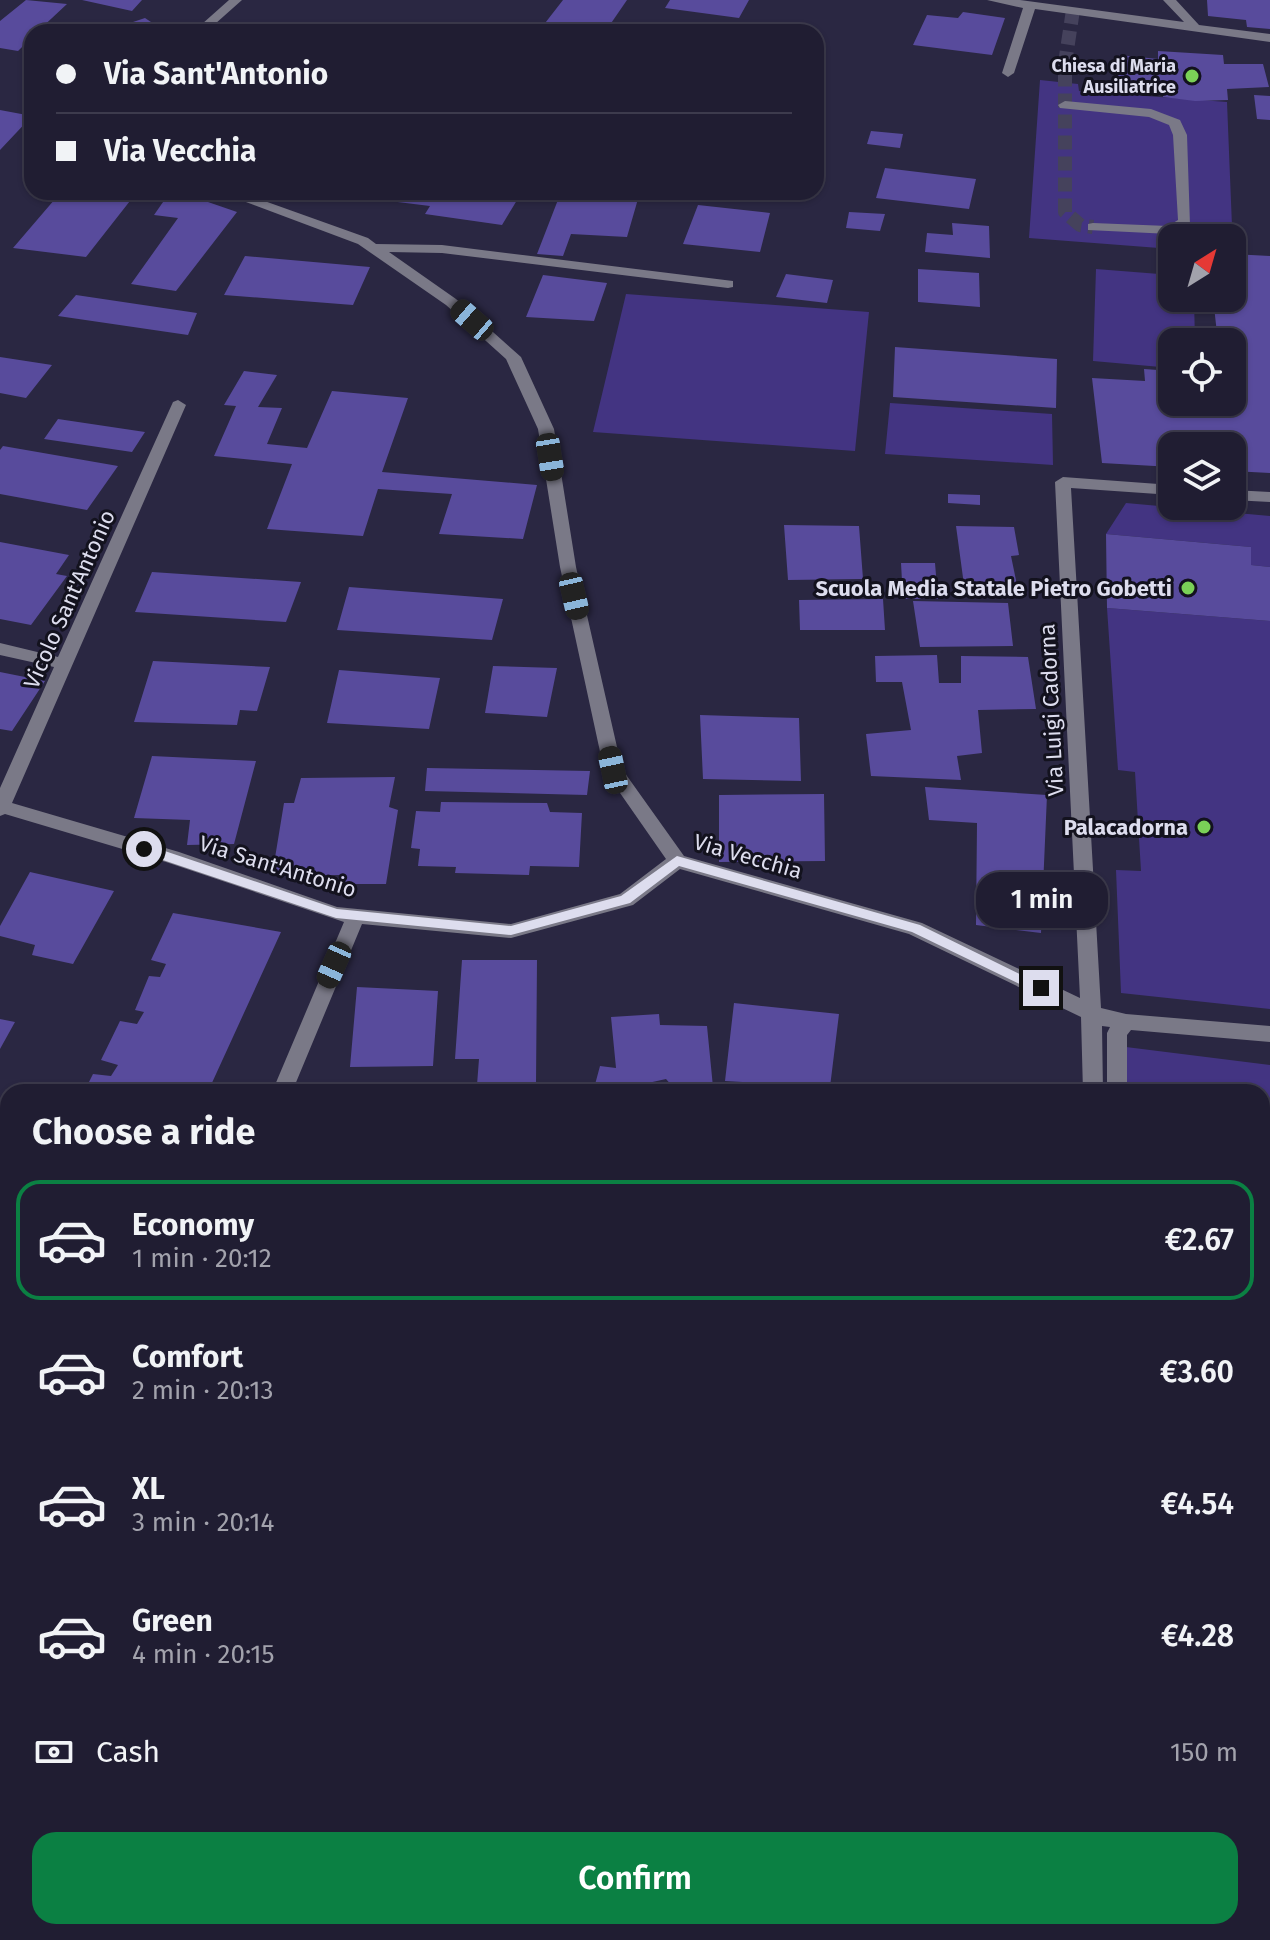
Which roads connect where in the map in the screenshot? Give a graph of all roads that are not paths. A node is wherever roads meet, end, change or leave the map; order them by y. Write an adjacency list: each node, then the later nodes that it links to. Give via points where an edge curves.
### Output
1 (236, 0): 5 (street)
2 (993, 0): 4 (street)
3 (1169, 0): 6 (street)
4 (1030, 5): 6 (street); 8 (street)
5 (208, 24)
6 (1194, 26): 7 (street)
7 (1270, 38)
8 (1008, 73)
9 (1065, 105): 11 (street, via 1151,113 1175,123 1180,135 1185,222 1170,230)
10 (248, 200): 12 (street, Via Vecchia)
11 (1093, 227)
12 (373, 248): 13 (street, via 442,249); 21 (street, Via Vecchia, via 451,302 513,357 546,429 568,567 613,770)
13 (728, 284)
14 (178, 405): 19 (street, Vicolo Sant'Antonio)
15 (1158, 489): 23 (street, Via Luigi Cadorna, via 1063,482)
16 (1246, 496): 17 (street)
17 (1270, 497)
18 (0, 649): 19 (street)
19 (65, 664): 20 (street, Vicolo Sant'Antonio)
20 (1, 807): 22 (street, Via Sant'Antonio)
21 (677, 861): 22 (street, Via Sant'Antonio, via 626,900 511,931); 23 (street, Via Vecchia, via 915,928)
22 (356, 916): 26 (street)
23 (1091, 1013): 24 (street, Via Vecchia); 27 (street, Via Luigi Cadorna)
24 (1126, 1022): 25 (street, Via Vecchia); 28 (street, via 1117,1033)
25 (1270, 1034)
26 (285, 1084)
27 (1093, 1084)
28 (1117, 1084)

